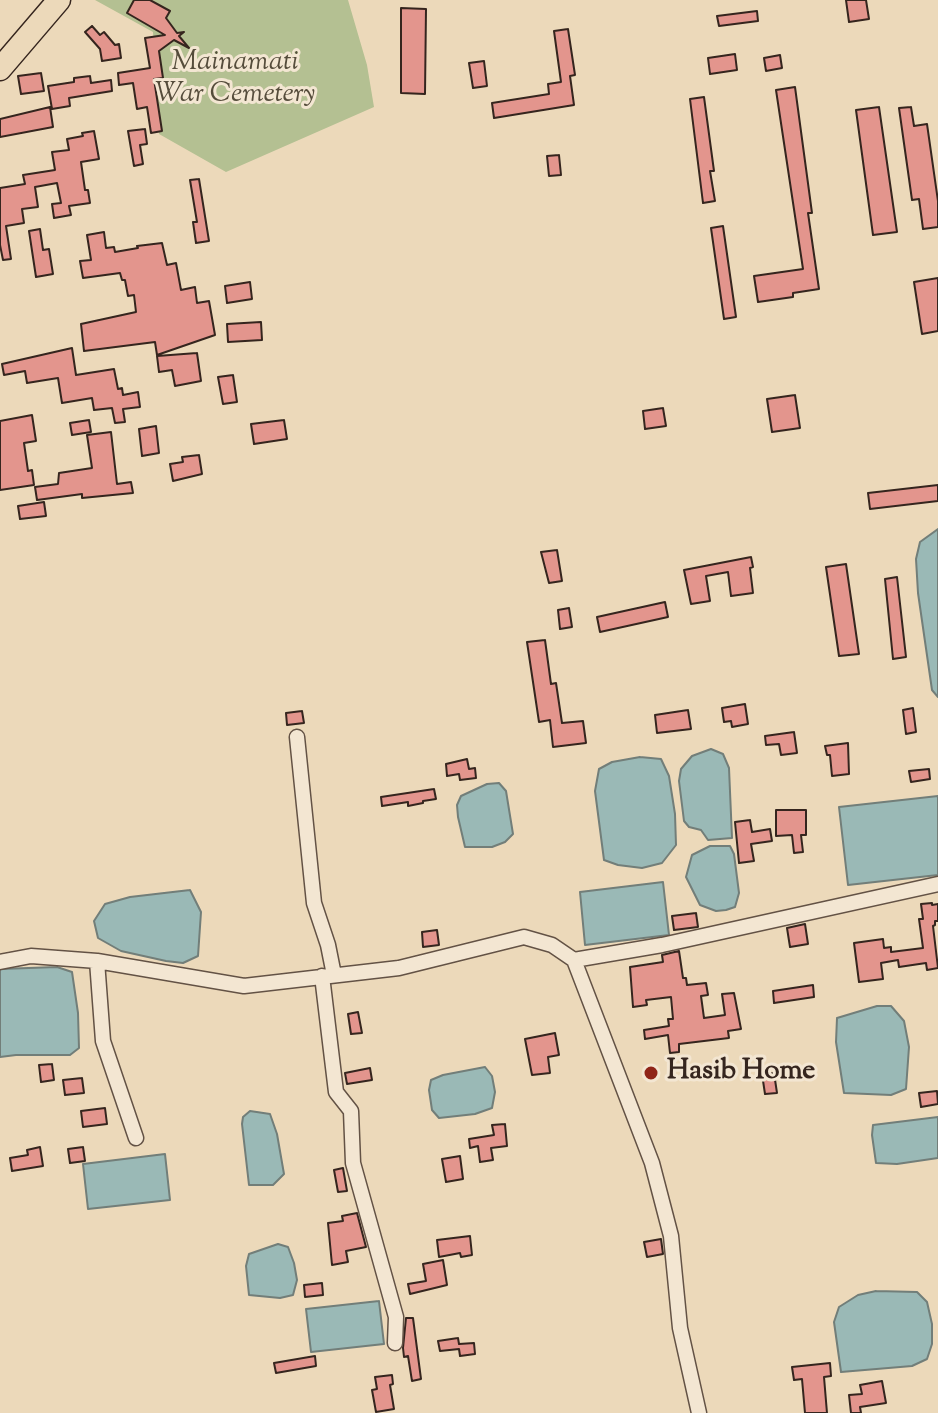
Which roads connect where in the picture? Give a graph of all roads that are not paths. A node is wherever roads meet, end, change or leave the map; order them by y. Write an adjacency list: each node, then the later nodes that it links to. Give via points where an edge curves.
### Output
1 (59, 0): 2 (highway)
2 (0, 69)
3 (297, 737): 8 (street, via 314,903 328,945)
4 (938, 884): 5 (street)
5 (574, 960): 8 (street, via 552,945 524,937 399,968); 11 (street, via 652,1163 671,1236 680,1328)
6 (97, 961): 7 (street, via 31,956); 8 (street, via 244,986); 9 (street, via 103,1041)
7 (0, 962)
8 (328, 976): 10 (street, via 336,1092 351,1111 353,1163 396,1317)
9 (136, 1138)
10 (395, 1343)
11 (699, 1413)

